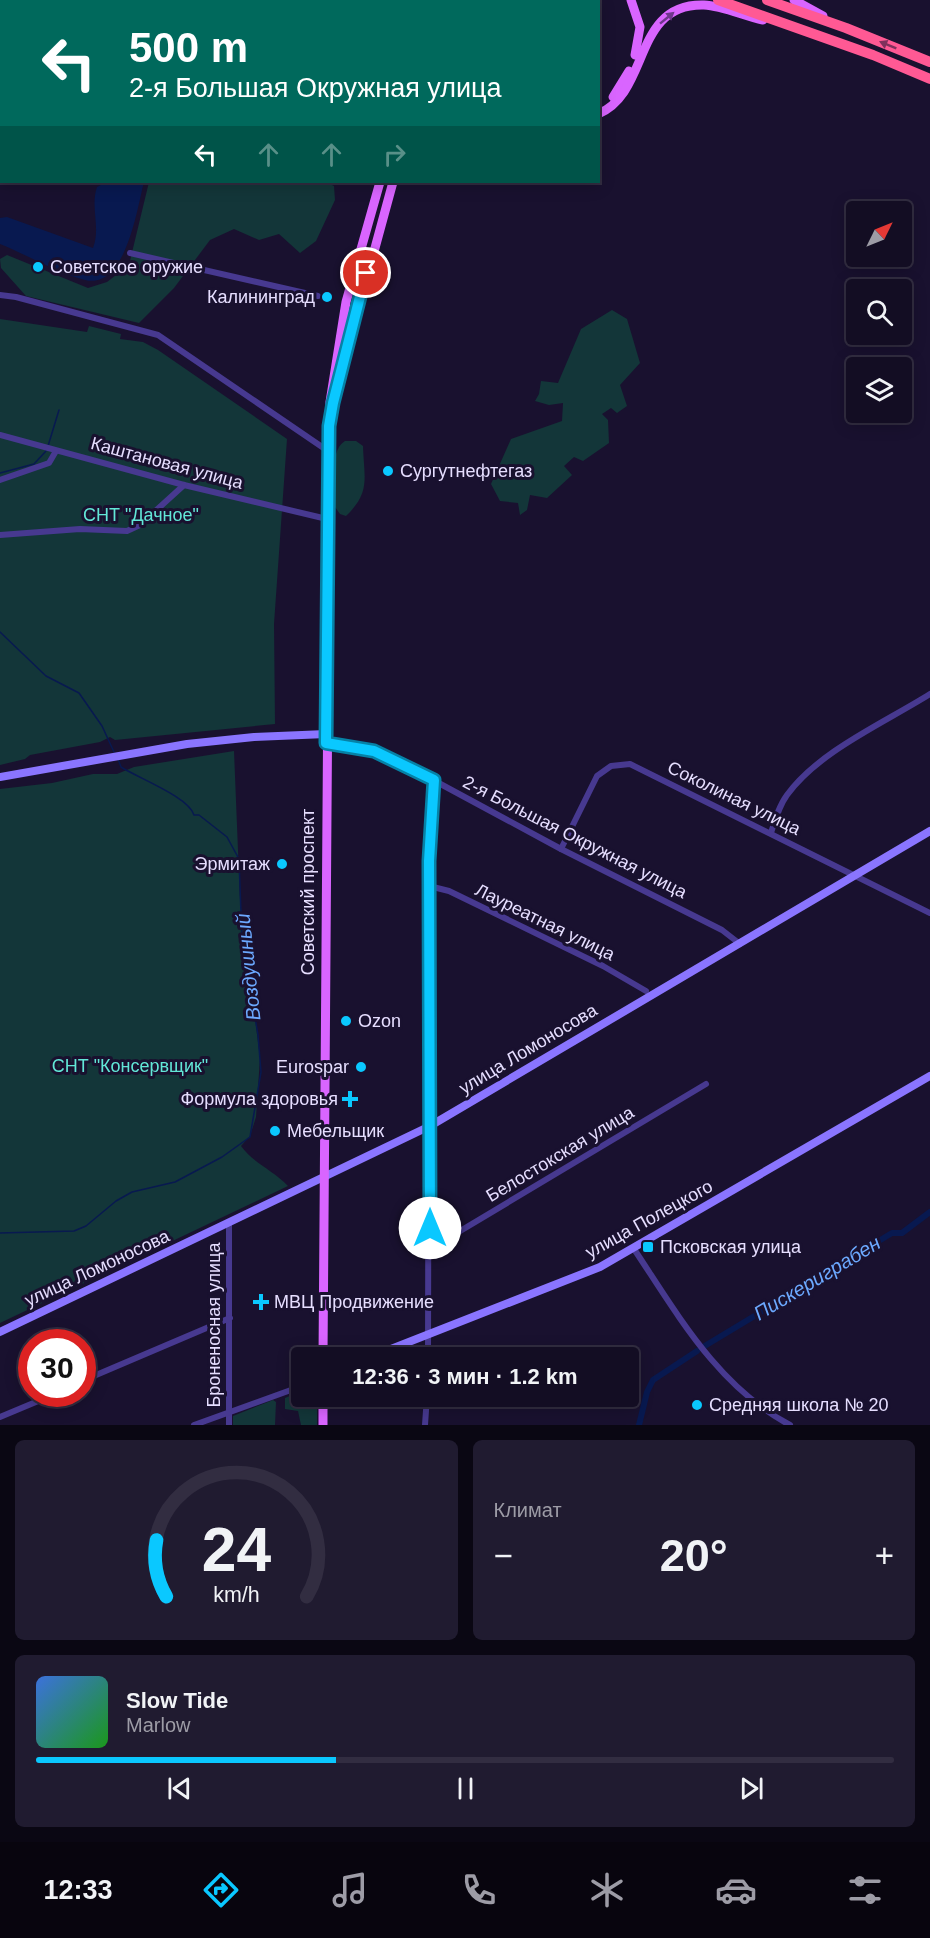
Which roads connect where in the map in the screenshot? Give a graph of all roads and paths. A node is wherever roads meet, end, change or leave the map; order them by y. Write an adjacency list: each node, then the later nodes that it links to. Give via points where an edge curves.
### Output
1 (631, 0): 9 (main road, via 639,20 639,43 620,88)
2 (718, 0): 6 (highway)
3 (767, 0): 5 (highway)
4 (794, 0): 5 (main road)
5 (846, 28): 7 (highway, one-way to 5)
6 (809, 31): 8 (highway); 10 (main road, one-way to 6, via 627,89 653,31 678,10 706,5)
7 (930, 62)
8 (930, 79)
9 (600, 107)
10 (600, 113)
11 (373, 183): 16 (main road)
12 (380, 183): 16 (main road, Советский проспект)
13 (393, 183): 15 (main road, Советский проспект)
14 (398, 183): 15 (main road)
15 (386, 206): 20 (main road, Советский проспект)
16 (362, 238): 20 (main road, Советский проспект, via 341,325)
17 (130, 253): 19 (street)
18 (0, 296): 23 (street, via 158,335)
19 (318, 296)
20 (329, 426): 23 (main road, Советский проспект)
21 (0, 435): 22 (street, Каштановая улица)
22 (56, 451): 24 (street, via 49,463); 25 (street, Каштановая улица)
23 (328, 452): 26 (main road, Советский проспект)
24 (0, 480)
25 (184, 484): 26 (street, Каштановая улица); 27 (street, via 140,525 127,531 80,529)
26 (327, 519): 29 (main road, Советский проспект)
27 (0, 535)
28 (930, 694): 33 (street, via 810,770 786,795)
29 (326, 738): 30 (street, via 254,737 187,744); 31 (street, 2-я Большая Окружная улица, via 374,751); 43 (main road, Советский проспект)
30 (0, 777)
31 (434, 780): 34 (street, 2-я Большая Окружная улица); 36 (street)
32 (930, 831): 35 (street, улица Ломоносова)
33 (771, 833): 34 (street, Соколиная улица, via 630,764 621,764 597,776); 35 (street, Соколиная улица)
34 (561, 849): 38 (street, 2-я Большая Окружная улица, via 722,930)
35 (857, 876): 37 (street, Соколиная улица); 38 (street, улица Ломоносова)
36 (429, 886): 39 (street, Лауреатная улица, via 448,891); 42 (street)
37 (930, 914)
38 (740, 944): 42 (street, улица Ломоносова)
39 (646, 991)
40 (930, 1076): 46 (street, улица Полецкого)
41 (706, 1084): 45 (street, Белостокская улица)
42 (430, 1126): 43 (street, улица Ломоносова); 45 (street)
43 (325, 1177): 44 (street, улица Ломоносова); 50 (main road, Советский проспект)
44 (229, 1224): 47 (street, Броненосная улица); 48 (street, улица Ломоносова)
45 (430, 1249): 49 (street)
46 (634, 1249): 49 (street, улица Полецкого, via 600,1267); 64 (street, via 706,1356 763,1408)
47 (230, 1318): 53 (street); 58 (street, Броненосная улица)
48 (0, 1332)
49 (428, 1334): 51 (street, улица Полецкого); 52 (street)
50 (323, 1347)
51 (396, 1347)
52 (428, 1347)
53 (96, 1375)
54 (291, 1390): 58 (street)
55 (23, 1407): 59 (street)
56 (323, 1407): 62 (main road)
57 (426, 1407): 63 (street)
58 (230, 1412): 60 (street); 61 (street, Броненосная улица)
59 (0, 1417)
60 (194, 1425)
61 (229, 1425)
62 (323, 1425)
63 (425, 1425)
64 (790, 1425)

